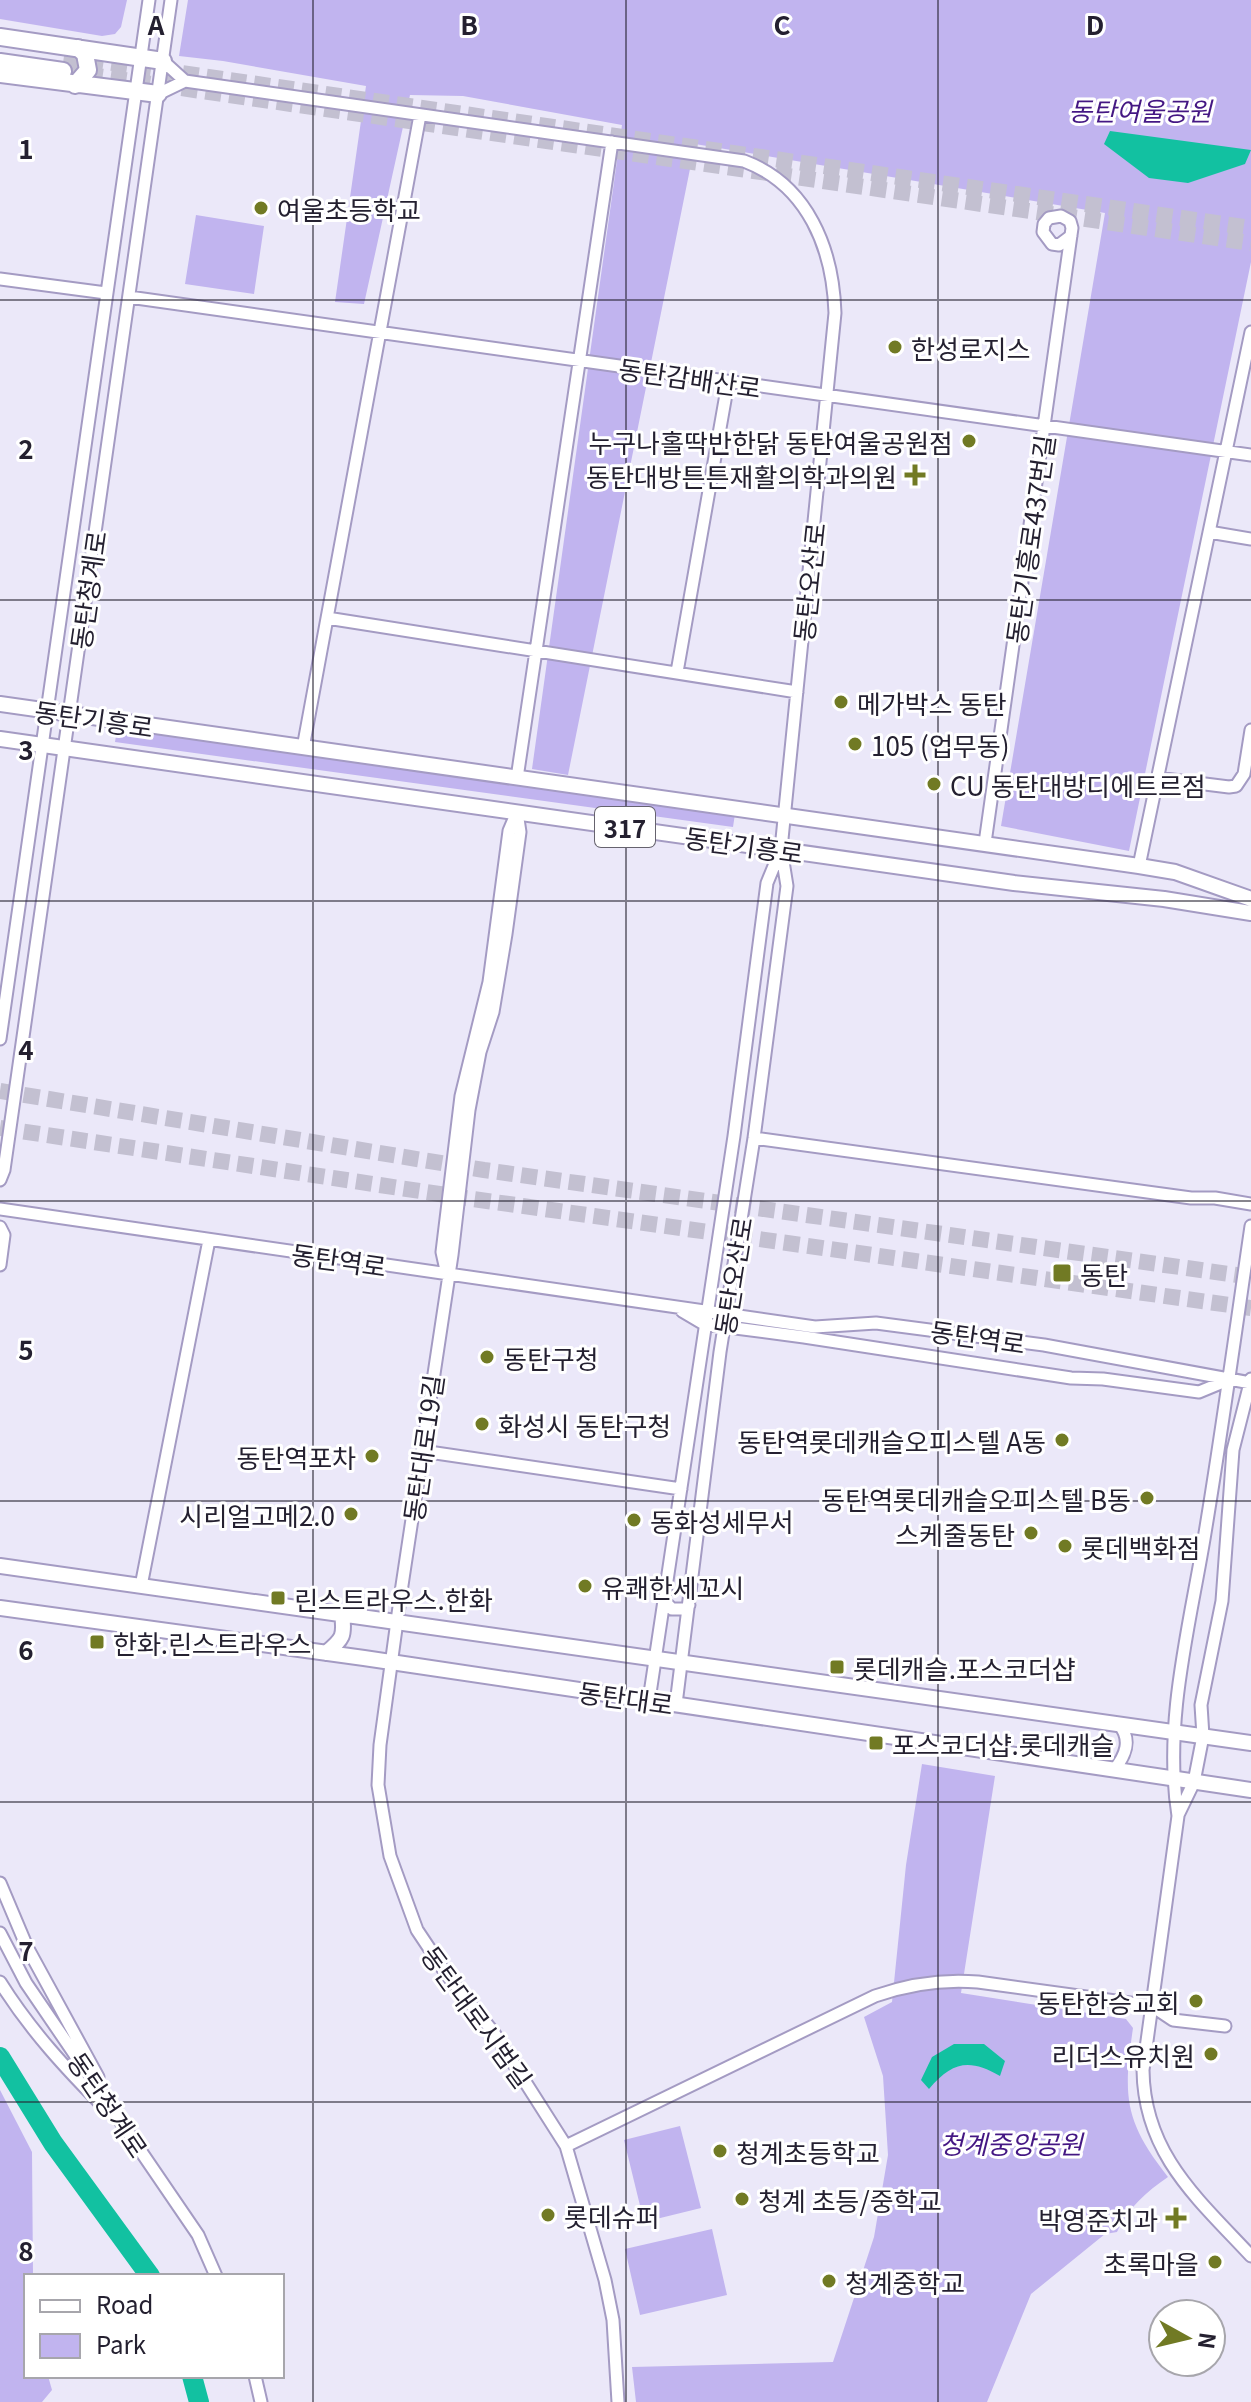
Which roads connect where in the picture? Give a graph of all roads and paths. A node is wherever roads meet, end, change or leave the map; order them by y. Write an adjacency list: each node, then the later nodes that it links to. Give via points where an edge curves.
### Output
1 (149, 0): 6 (street)
2 (171, 0): 7 (street, 동탄청계로)
3 (0, 37): 5 (highway)
4 (0, 47): 5 (highway)
5 (68, 58): 6 (highway); 8 (highway); 11 (highway, via 85,54 88,70)
6 (140, 58): 7 (highway); 12 (street)
7 (163, 61): 10 (street); 13 (street, 동탄청계로)
8 (0, 62)
9 (0, 74): 11 (highway)
10 (185, 81): 13 (street); 14 (street)
11 (75, 85): 12 (highway)
12 (135, 91): 13 (highway); 20 (street)
13 (158, 94): 21 (street, 동탄청계로)
14 (420, 115): 15 (street); 23 (street)
15 (612, 142): 24 (street); 26 (street, 동탄오산로, via 744,161 765,169 791,191 821,235 834,285)
16 (1071, 236): 17 (street); 17 (street, via 1070,221 1049,218 1043,232); 19 (street, 동탄기흥로437번길)
17 (1059, 245): 19 (street)
18 (0, 279): 20 (street)
19 (1065, 281): 27 (street, 동탄기흥로437번길)
20 (106, 293): 37 (street)
21 (129, 297): 23 (street, 동탄감배산로); 38 (street, 동탄청계로)
22 (1251, 332): 28 (street)
23 (379, 334): 24 (street, 동탄감배산로); 32 (street)
24 (579, 362): 25 (street, 동탄감배산로); 33 (street)
25 (728, 383): 26 (street, 동탄감배산로); 34 (street)
26 (827, 397): 27 (street, 동탄감배산로); 35 (street, 동탄오산로)
27 (1045, 427): 28 (street, 동탄감배산로); 48 (street, 동탄기흥로437번길)
28 (1225, 452): 29 (street, 동탄감배산로); 30 (street)
29 (1251, 455)
30 (1209, 532): 31 (street); 45 (street)
31 (1251, 539)
32 (327, 618): 33 (street); 43 (street)
33 (537, 650): 34 (street); 44 (street)
34 (677, 672): 35 (street)
35 (797, 692): 47 (street, 동탄오산로)
36 (0, 704): 37 (main road, 동탄기흥로 / 317)
37 (47, 711): 38 (main road, 동탄기흥로 / 317); 41 (street)
38 (69, 714): 42 (street, 동탄청계로); 43 (main road, 동탄기흥로 / 317)
39 (1251, 730): 45 (street, via 1244,774 1236,786)
40 (0, 739): 41 (main road, 동탄기흥로 / 317)
41 (42, 745): 42 (main road, 동탄기흥로 / 317); 53 (street)
42 (64, 748): 46 (main road, 동탄기흥로 / 317); 55 (street, 동탄청계로)
43 (303, 748): 44 (main road, 동탄기흥로 / 317)
44 (517, 778): 47 (main road, 동탄기흥로 / 317)
45 (1157, 778): 50 (street)
46 (517, 812): 49 (main road, 동탄기흥로 / 317); 62 (street, 동탄대로19길, via 509,831 489,982 455,1136 442,1252)
47 (785, 815): 48 (main road, 동탄기흥로 / 317); 49 (street, 동탄오산로)
48 (985, 843): 50 (main road, 동탄기흥로 / 317)
49 (781, 849): 52 (main road, 동탄기흥로 / 317); 54 (street, 동탄오산로, via 787,886); 63 (street, 동탄오산로, via 767,883)
50 (1139, 866): 51 (main road, 동탄기흥로 / 317, via 1175,872)
51 (1251, 899)
52 (1251, 913)
53 (0, 1039)
54 (754, 1138): 56 (street); 64 (street, 동탄오산로)
55 (0, 1180)
56 (1251, 1204)
57 (0, 1209): 60 (street, 동탄역로)
58 (1251, 1226): 66 (street)
59 (0, 1227): 61 (street)
60 (209, 1240): 62 (street, 동탄역로); 74 (street)
61 (0, 1265)
62 (448, 1275): 63 (street, 동탄역로, via 678,1309); 70 (street, 동탄대로19길)
63 (705, 1318): 64 (street, 동탄역로); 72 (street, 동탄오산로)
64 (725, 1321): 65 (street, 동탄역로, via 815,1327 876,1323); 68 (street, 동탄역로, via 1071,1378); 76 (street, 동탄오산로)
65 (1141, 1364): 66 (street, 동탄역로); 68 (street)
66 (1228, 1380): 67 (street, 동탄역로); 68 (street, 동탄역로, via 1199,1392); 71 (street)
67 (1251, 1382): 69 (street, 동탄역로)
68 (1139, 1384)
69 (1233, 1450): 71 (street); 88 (street, 동탄역로, via 1222,1601 1201,1705)
70 (422, 1451): 72 (street); 79 (street, 동탄대로19길)
71 (1219, 1451): 87 (street)
72 (681, 1489): 75 (street, 동탄오산로)
73 (0, 1566): 74 (main road, 동탄대로)
74 (141, 1586): 78 (main road, 동탄대로)
75 (663, 1600): 76 (street, via 672,1609); 81 (street, 동탄오산로)
76 (689, 1605): 83 (street, 동탄오산로)
77 (0, 1608): 80 (main road, 동탄대로)
78 (342, 1614): 79 (main road, 동탄대로); 80 (main road, via 345,1633)
79 (397, 1622): 81 (main road, 동탄대로); 82 (street, 동탄대로시범길)
80 (326, 1653): 82 (main road, 동탄대로)
81 (655, 1658): 83 (main road, 동탄대로); 84 (street, 동탄오산로)
82 (391, 1662): 84 (main road, 동탄대로); 101 (street, 동탄대로시범길, via 378,1785 401,1891 417,1930 494,2033)
83 (681, 1662): 85 (street, 동탄오산로); 86 (main road, 동탄대로)
84 (649, 1700): 85 (main road, 동탄대로)
85 (676, 1704): 90 (main road, 동탄대로)
86 (1119, 1724): 87 (main road, 동탄대로); 90 (street, via 1127,1745)
87 (1174, 1732): 88 (main road, 동탄대로); 91 (street)
88 (1203, 1736): 89 (main road, 동탄대로); 92 (street, 동탄역로)
89 (1251, 1743)
90 (1114, 1770): 91 (main road, 동탄대로)
91 (1172, 1779): 92 (main road, 동탄대로); 94 (street)
92 (1194, 1782): 93 (main road, 동탄대로); 94 (street)
93 (1251, 1790)
94 (1178, 1816): 98 (street)
95 (0, 1883): 100 (street, via 27,1947)
96 (0, 1933): 100 (street, 동탄청계로, via 26,1983)
97 (0, 1982): 100 (street, via 64,2067)
98 (1152, 2006): 99 (street, via 1173,2020); 101 (street, via 959,1981 893,1990); 102 (street, via 1143,2070 1151,2126 1181,2182)
99 (1225, 2026)
100 (127, 2131): 103 (street, 동탄청계로, via 198,2235)
101 (566, 2146): 106 (street, 동탄대로시범길, via 613,2320)
102 (1251, 2256)
103 (215, 2274)
104 (255, 2378): 105 (street)
105 (261, 2402)
106 (618, 2402)

